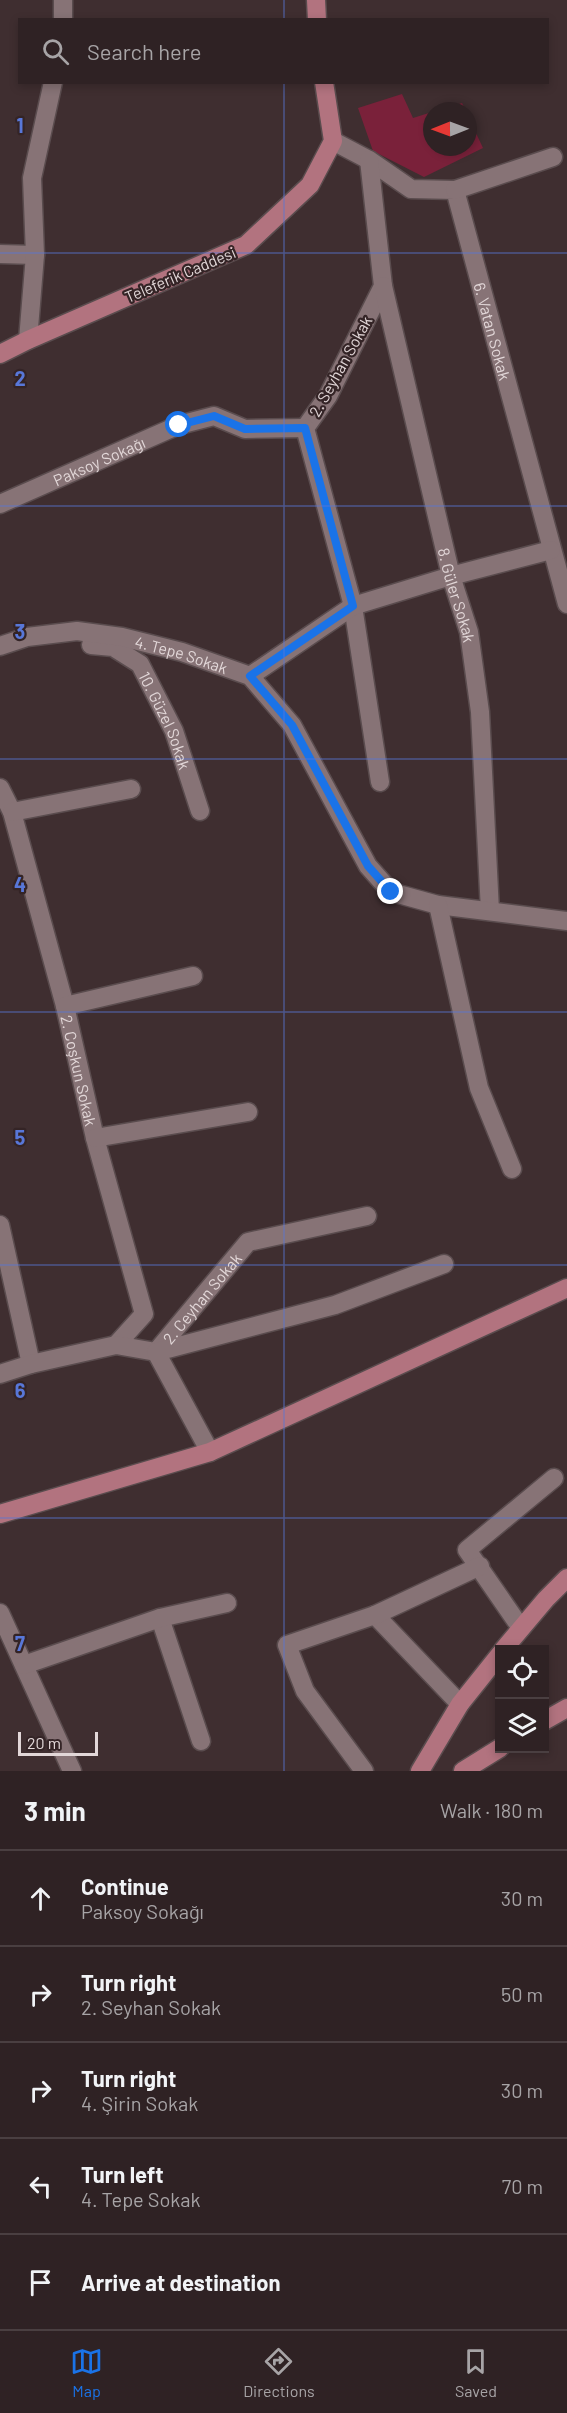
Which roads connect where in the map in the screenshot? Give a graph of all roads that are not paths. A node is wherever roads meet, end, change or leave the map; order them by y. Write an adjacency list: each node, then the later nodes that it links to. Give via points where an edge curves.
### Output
1 (63, 0): 3 (street)
2 (316, 0): 4 (main road)
3 (63, 18)
4 (317, 18)
5 (53, 84): 12 (street, via 32,178)
6 (324, 84): 7 (main road)
7 (333, 141): 9 (street); 14 (main road, Teleferik Caddesi, via 310,185 246,245)
8 (554, 157): 10 (street)
9 (369, 160): 10 (street, via 411,189); 13 (street)
10 (455, 190): 18 (street, 6. Vatan Sokak)
11 (0, 254): 12 (street)
12 (35, 255): 14 (street)
13 (383, 286): 16 (street, 2. Seyhan Sokak, via 327,396); 19 (street, 8. Güler Sokak)
14 (28, 340): 15 (main road, Teleferik Caddesi)
15 (0, 354)
16 (305, 428): 17 (street, Paksoy Sokağı, via 245,429 214,416 179,425); 21 (street, 2. Seyhan Sokak)
17 (0, 504)
18 (551, 550): 19 (street); 20 (street, 6. Vatan Sokak)
19 (451, 576): 21 (street); 31 (street, 8. Güler Sokak, via 469,632 480,712)
20 (567, 604)
21 (353, 606): 24 (street); 25 (street, 2. Seyhan Sokak)
22 (0, 646): 24 (street, 4. Tepe Sokak, via 27,637 77,631 122,636)
23 (0, 652): 28 (street, 10. Güzel Sokak, via 81,643 113,647 140,664 174,731)
24 (250, 676): 30 (street, 4. Tepe Sokak, via 292,725 368,866 391,892)
25 (380, 782)
26 (0, 788): 29 (street, 2. Coşkun Sokak)
27 (131, 789): 29 (street)
28 (200, 811)
29 (12, 812): 34 (street, 2. Coşkun Sokak)
30 (438, 905): 31 (street, 4. Tepe Sokak); 37 (street, via 479,1088)
31 (490, 910): 32 (street, 4. Tepe Sokak)
32 (567, 921)
33 (193, 976): 34 (street)
34 (66, 1006): 36 (street, 2. Coşkun Sokak)
35 (248, 1112): 36 (street)
36 (95, 1138): 42 (street, 2. Coşkun Sokak, via 144,1314)
37 (512, 1169)
38 (367, 1216): 43 (street, 2. Ceyhan Sokak, via 248,1242)
39 (0, 1225): 44 (street)
40 (444, 1264): 43 (street, via 335,1305)
41 (567, 1288): 46 (main road)
42 (116, 1345): 43 (street, 2. Ceyhan Sokak); 44 (street, 2. Ceyhan Sokak)
43 (156, 1352): 46 (street)
44 (31, 1364): 45 (street, 2. Ceyhan Sokak)
45 (0, 1374)
46 (210, 1452): 48 (main road)
47 (554, 1478): 49 (street, via 467,1550)
48 (0, 1514)
49 (480, 1566): 53 (street); 55 (street)
50 (567, 1578): 55 (main road)
51 (227, 1604): 54 (street)
52 (0, 1613): 58 (street)
53 (375, 1615): 59 (street); 65 (street, via 287,1645 305,1690)
54 (160, 1618): 58 (street); 62 (street)
55 (521, 1628): 56 (main road)
56 (507, 1645)
57 (495, 1660): 59 (main road)
58 (24, 1665): 64 (street)
59 (460, 1704): 66 (main road)
60 (567, 1708): 61 (main road)
61 (549, 1718)
62 (201, 1741)
63 (495, 1751): 67 (main road)
64 (72, 1771)
65 (364, 1771)
66 (420, 1771)
67 (463, 1771)

